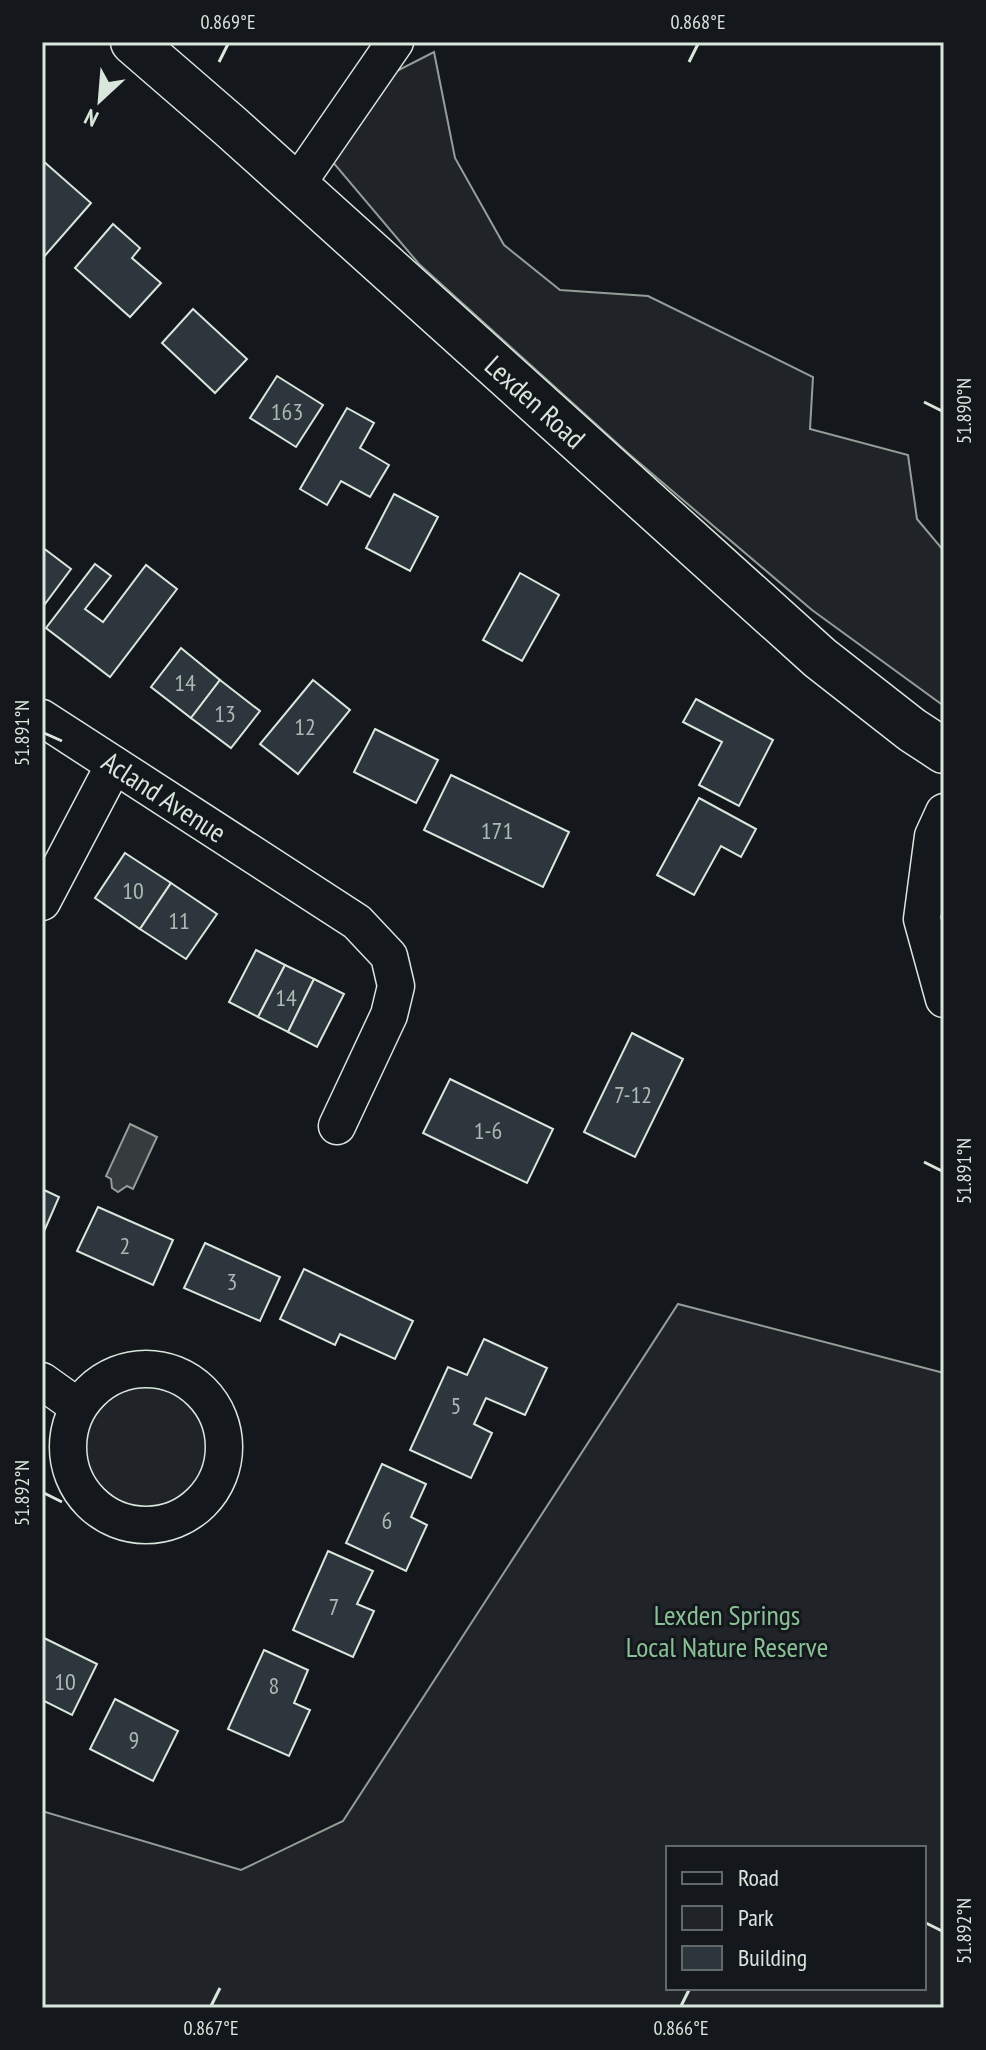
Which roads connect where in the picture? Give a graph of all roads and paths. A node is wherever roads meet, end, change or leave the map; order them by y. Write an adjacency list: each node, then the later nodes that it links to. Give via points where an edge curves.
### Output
1 (133, 42): 3 (main road, Lexden Road)
2 (395, 42): 3 (street)
3 (295, 187): 5 (main road, Lexden Road, via 820,658)
4 (42, 718): 6 (street, Acland Avenue)
5 (944, 751)
6 (114, 765): 8 (street); 10 (street, Acland Avenue, via 357,922 389,956 396,986 389,1015)
7 (944, 812): 9 (street, via 933,836 922,919)
8 (42, 902)
9 (944, 999)
10 (337, 1126)
11 (42, 1381): 12 (street)
12 (77, 1406): 12 (street, via 99,1383 130,1369 158,1369 191,1382 215,1408 224,1431 222,1469 213,1490 174,1521 147,1526 95,1509 70,1470 66,1444)

